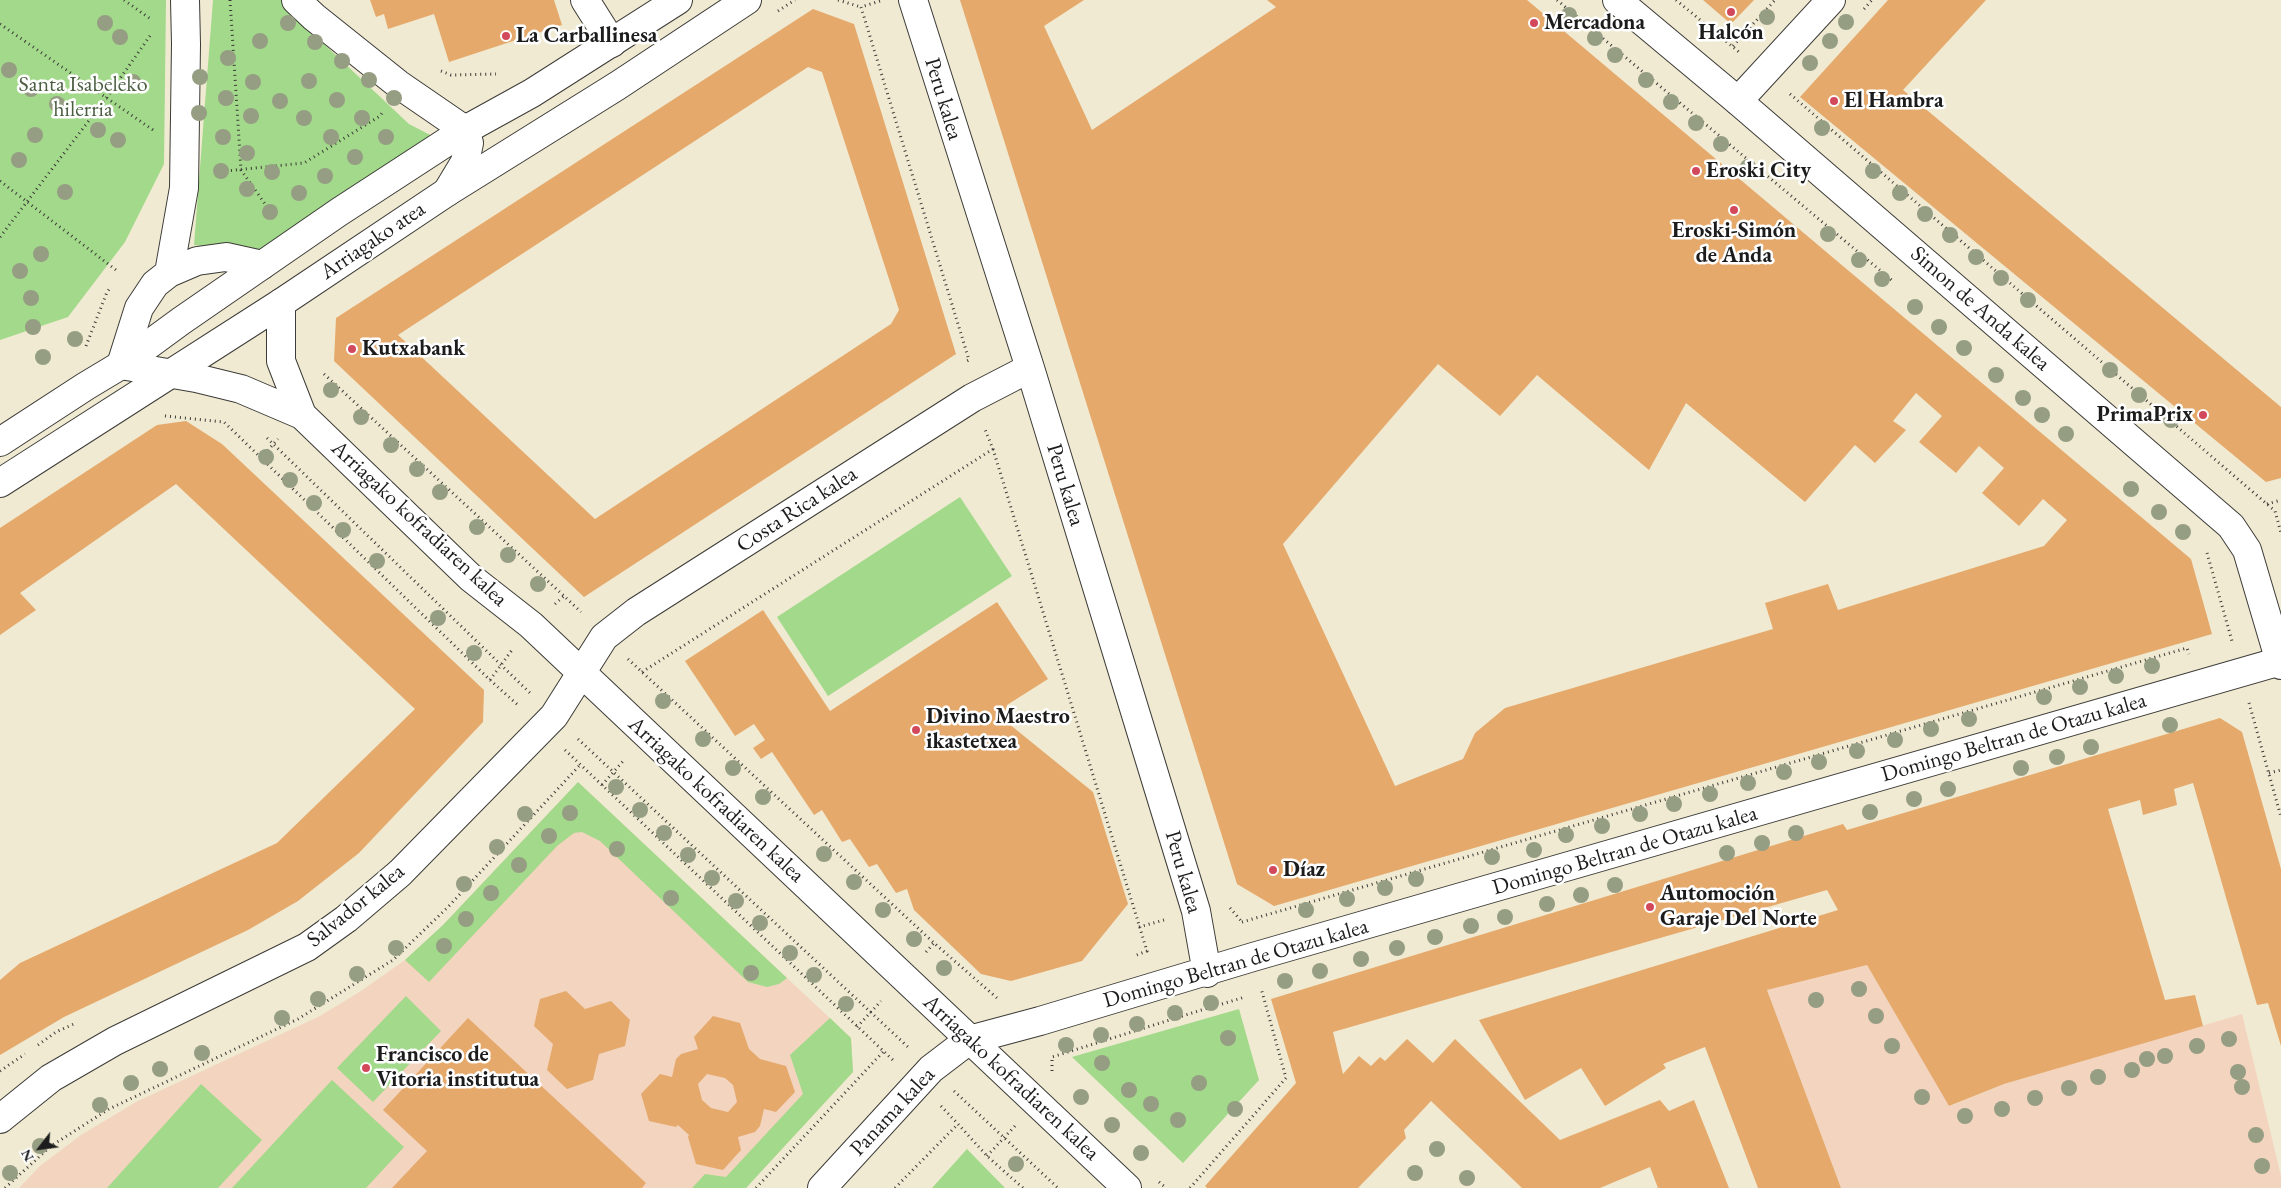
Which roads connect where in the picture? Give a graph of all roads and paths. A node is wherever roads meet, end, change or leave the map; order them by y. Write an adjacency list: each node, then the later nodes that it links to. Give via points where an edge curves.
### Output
1 (124, 0): 20 (path)
2 (185, 0): 36 (street, via 184,188)
3 (230, 0): 29 (path)
4 (296, 0): 28 (street, via 398,84)
5 (585, 0): 22 (street)
6 (678, 0): 22 (street, Arriagako atea)
7 (746, 0): 31 (street, Arriagako atea, via 617,86)
8 (795, 0): 18 (path)
9 (838, 0): 17 (path)
10 (883, 0): 17 (path)
11 (913, 0): 43 (street, Peru kalea)
12 (1557, 0): 38 (path)
13 (1617, 0): 26 (street, Simon de Anda kalea)
14 (1676, 0): 23 (path)
15 (1775, 0): 23 (path)
16 (1831, 0): 24 (street)
17 (862, 7): 45 (path, via 969,360 957,369)
18 (772, 16)
19 (0, 24): 25 (path)
20 (158, 24)
21 (153, 32): 25 (path)
22 (612, 43): 28 (street, Arriagako atea)
23 (1733, 46): 24 (path)
24 (1764, 72): 26 (street); 52 (path)
25 (107, 97): 27 (path); 32 (path)
26 (1738, 101): 59 (street, Simon de Anda kalea, via 2231,526 2247,550)
27 (153, 130)
28 (465, 130): 31 (street, via 469,143 464,162); 34 (street, Arriagako atea)
29 (241, 170)
30 (0, 181): 32 (path)
31 (447, 192): 39 (street, Arriagako atea)
32 (27, 200): 33 (path); 35 (path)
33 (0, 237)
34 (262, 265): 36 (street, via 226,257 196,260); 41 (street, Arriagako atea)
35 (116, 270)
36 (169, 273): 41 (street, via 155,284 140,308)
37 (113, 285): 40 (path, via 107,292)
38 (1898, 286)
39 (280, 303): 44 (street, Arriagako atea); 46 (street, Arriagako kofradiaren kalea, via 281,361)
40 (85, 349)
41 (121, 366): 44 (street, Arriagako kofradiaren kalea); 48 (street, Arriagako atea)
42 (320, 366): 55 (path, via 328,379)
43 (1030, 368): 45 (street, Costa Rica kalea); 76 (street, Peru kalea, via 1196,911)
44 (171, 374): 46 (street, Arriagako kofradiaren kalea, via 241,389); 50 (street, Arriagako atea)
45 (972, 398): 49 (path); 60 (street, Costa Rica kalea, via 636,612 604,637)
46 (302, 415): 57 (street, Arriagako kofradiaren kalea, via 471,578)
47 (157, 416): 62 (path, via 224,422)
48 (0, 442)
49 (993, 449): 61 (path); 74 (path)
50 (0, 483)
51 (2281, 500): 52 (path)
52 (2267, 504): 53 (path, via 2275,511)
53 (2281, 532)
54 (2207, 551): 58 (path)
55 (564, 596): 56 (path); 57 (path)
56 (582, 613)
57 (531, 625): 60 (street, Arriagako kofradiaren kalea); 62 (path)
58 (2234, 646)
59 (2281, 663): 63 (street, Domingo Beltran de Otazu kalea)
60 (581, 672): 68 (street, Salvador kalea, via 554,716); 80 (street, Arriagako kofradiaren kalea)
61 (642, 672)
62 (490, 680): 65 (path)
63 (2201, 685): 73 (path, via 2187,648); 75 (street, Domingo Beltran de Otazu kalea)
64 (2247, 696): 71 (path)
65 (519, 705): 67 (path); 68 (path)
66 (677, 706): 78 (path)
67 (512, 712)
68 (542, 729): 69 (path); 83 (street, Salvador kalea, via 400,873 346,920 307,947 83,1059 51,1078)
69 (580, 765): 85 (path, via 448,907 393,960 298,1019 109,1109 52,1146); 86 (path, via 883,1052)
70 (2281, 770): 71 (path)
71 (2268, 773): 72 (path)
72 (2281, 817)
73 (1242, 922)
74 (1147, 951)
75 (1254, 958): 76 (street, Domingo Beltran de Otazu kalea); 77 (path)
76 (1207, 973): 80 (street, Domingo Beltran de Otazu kalea)
77 (1262, 991): 82 (path, via 1052,1057); 92 (path, via 1286,1078)
78 (999, 1001)
79 (80, 1021): 81 (path, via 56,1032)
80 (969, 1040): 87 (street, Panama kalea, via 931,1069); 90 (street, Arriagako kofradiaren kalea)
81 (0, 1071)
82 (1052, 1074)
83 (0, 1119)
84 (1152, 1175): 91 (path)
85 (5, 1188)
86 (756, 1188)
87 (822, 1188)
88 (895, 1188): 89 (path, via 958,1124)
89 (1023, 1188)
90 (1127, 1188)
91 (1166, 1188)
92 (1190, 1188)

